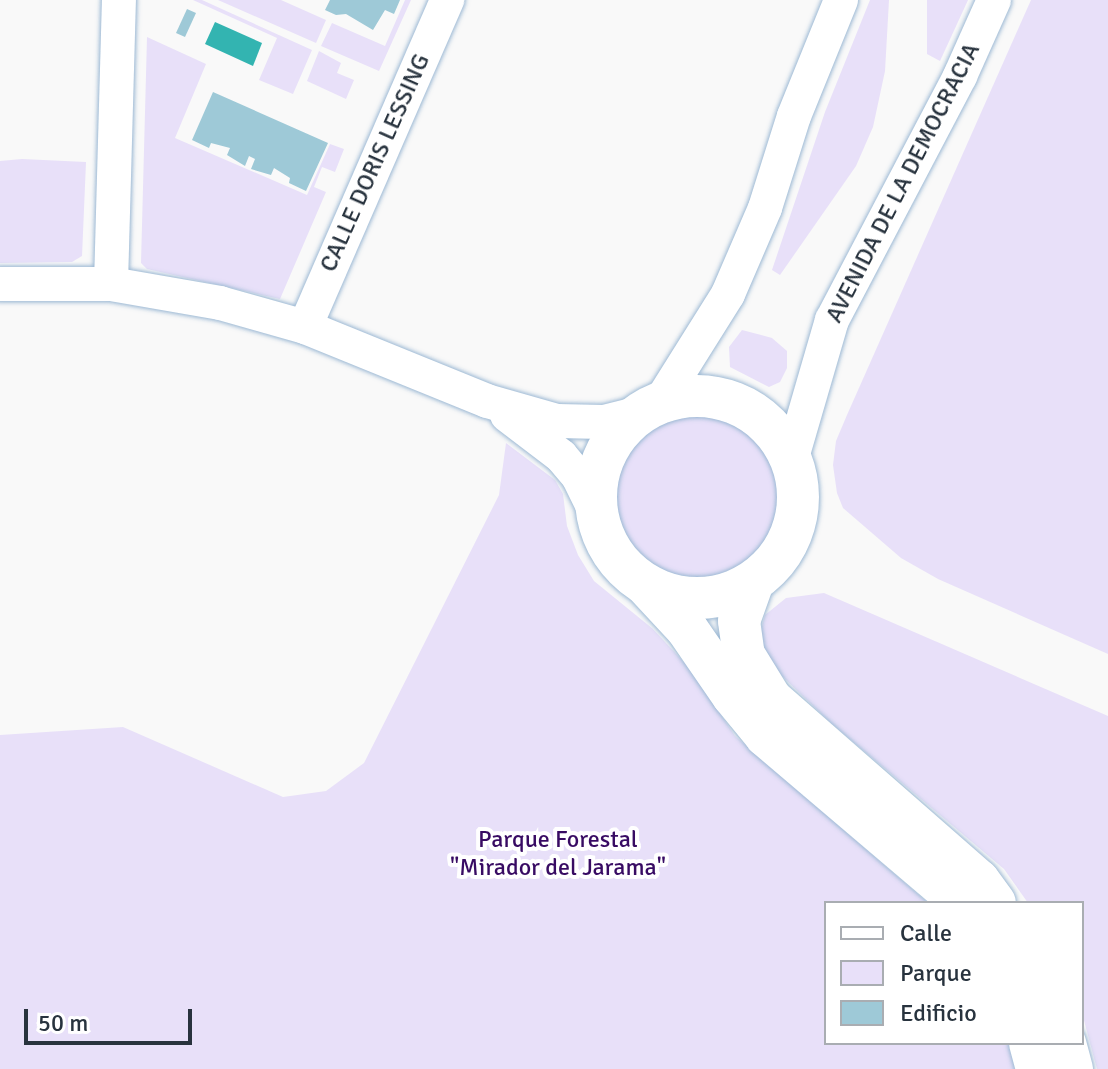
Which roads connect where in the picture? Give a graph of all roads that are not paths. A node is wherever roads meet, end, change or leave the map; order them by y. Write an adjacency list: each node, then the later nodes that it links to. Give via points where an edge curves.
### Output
1 (119, 0): 6 (street)
2 (447, 0): 7 (street, CALLE DORIS LESSING)
3 (841, 0): 9 (street, via 728,294)
4 (994, 0): 10 (street, AVENIDA DE LA DEMOCRACIA, via 832,320)
5 (0, 284): 6 (street)
6 (111, 284): 7 (street, via 220,303)
7 (305, 327): 8 (street)
8 (487, 401): 9 (street, via 557,421 604,422); 11 (street, via 561,456 578,476)
9 (649, 408): 10 (main road, via 693,395 724,399 752,412 776,433); 11 (main road, via 617,433 603,457)
10 (791, 461): 12 (main road, via 798,491 796,523 783,551)
11 (597, 515): 13 (main road, via 606,543 623,567)
12 (753, 582): 13 (main road, via 701,599 672,596); 15 (main road, via 739,621 744,655 771,699 979,881)
13 (646, 585): 14 (main road, via 687,629 766,736)
14 (960, 901)
15 (994, 901)
16 (1031, 1045): 18 (main road)
17 (1066, 1045): 19 (main road)
18 (1037, 1069)
19 (1072, 1069)

